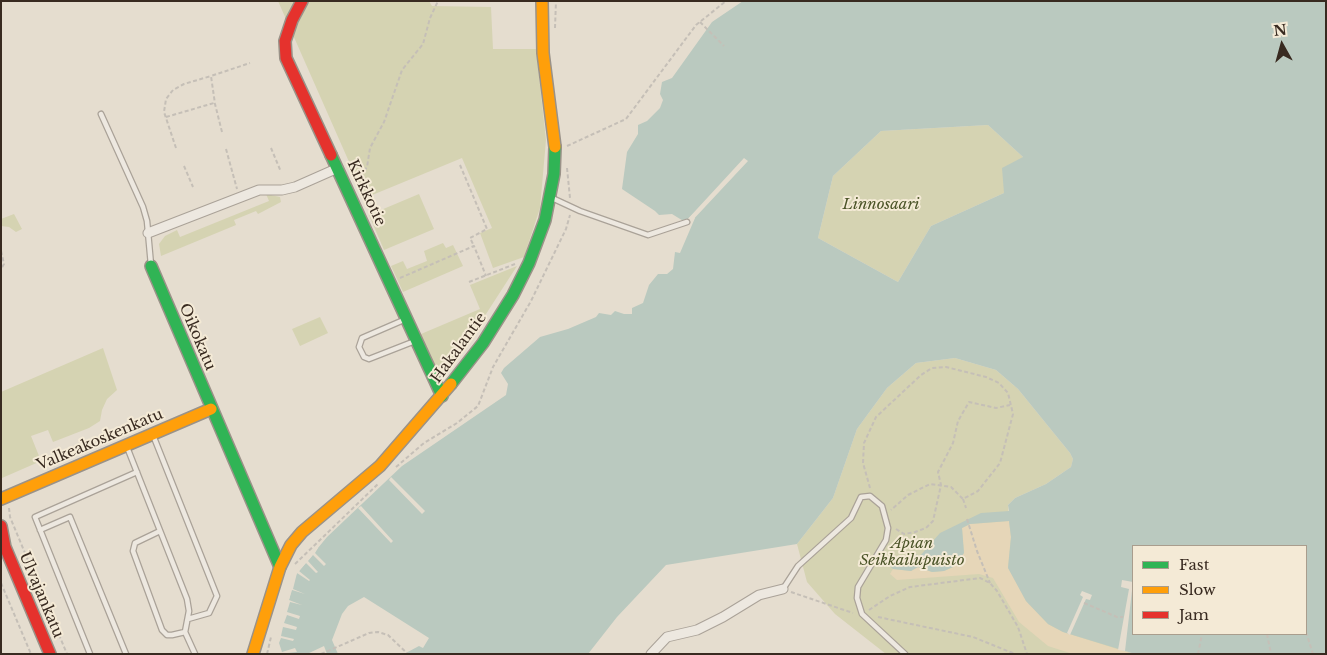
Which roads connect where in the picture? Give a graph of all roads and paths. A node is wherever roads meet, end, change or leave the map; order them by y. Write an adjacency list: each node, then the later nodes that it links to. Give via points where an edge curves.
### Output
1 (302, 1): 22 (street, Kirkkotie, via 285,41 286,58)
2 (438, 1): 25 (path, via 423,44 402,70 384,122 370,148 367,167)
3 (542, 1): 26 (street, Hakalantie, via 543,53 555,151)
4 (556, 1): 7 (path)
5 (726, 1): 6 (path)
6 (700, 22): 8 (path); 15 (path, via 626,119)
7 (555, 34)
8 (724, 46)
9 (250, 63): 10 (path)
10 (212, 76): 11 (path); 13 (path, via 173,90 166,99)
11 (215, 103): 13 (path); 14 (path)
12 (101, 114): 30 (lane, Oikokatu, via 143,207)
13 (166, 117): 16 (path)
14 (222, 132)
15 (565, 147)
16 (176, 148)
17 (271, 148): 23 (path)
18 (226, 149): 27 (path)
19 (460, 164): 31 (path, via 487,230 470,238)
20 (566, 164): 28 (path)
21 (184, 166): 24 (path)
22 (338, 168): 25 (street, Kirkkotie); 27 (street, via 295,187 260,190)
23 (281, 172)
24 (193, 187)
25 (348, 190): 37 (street, Kirkkotie)
26 (551, 197): 28 (lane); 41 (street, Hakalantie, via 539,240 514,295 484,342)
27 (239, 198): 30 (street)
28 (572, 207): 29 (lane, via 648,235); 46 (path, via 566,228 531,301 493,367 478,406)
29 (687, 222)
30 (148, 233): 34 (lane, Oikokatu)
31 (474, 246): 36 (path); 37 (path)
32 (1, 251): 35 (path, via 4,255)
33 (521, 261): 36 (path)
34 (151, 266): 43 (street, Oikokatu)
35 (1, 269)
36 (486, 276): 38 (path)
37 (391, 282): 39 (street, Kirkkotie)
38 (469, 282)
39 (407, 318): 40 (street, Kirkkotie); 40 (lane, via 360,339 364,357 369,359)
40 (418, 340): 41 (street, Kirkkotie)
41 (442, 396): 63 (street, Hakalantie, via 380,466 302,532 291,545)
42 (1011, 405): 49 (path, via 996,408 969,402 938,472); 50 (path, via 1008,393 998,382 986,377 946,367 932,368 921,374 876,418 864,443 863,463); 52 (path, via 1013,414 1000,463 978,491)
43 (211, 409): 44 (street, Valkeakoskenkatu); 63 (street, Oikokatu)
44 (152, 434): 45 (street, Valkeakoskenkatu); 70 (lane, via 217,596 209,613)
45 (126, 445): 47 (lane); 51 (street, Valkeakoskenkatu)
46 (393, 469)
47 (137, 472): 59 (lane, via 35,517); 60 (lane)
48 (380, 482): 62 (path)
49 (941, 485): 52 (path, via 951,487); 54 (path, via 930,484 908,495); 58 (path, via 933,521 926,528 904,534)
50 (870, 496): 54 (lane, via 877,500); 66 (lane, via 861,497 850,518 798,566)
51 (1, 499)
52 (963, 499): 53 (path)
53 (966, 508)
54 (886, 514): 58 (lane)
55 (10, 516): 80 (path)
56 (967, 519): 65 (path)
57 (1, 526): 61 (street, Ulvajankatu)
58 (888, 528): 68 (lane, via 885,541 858,587 857,598)
59 (40, 530): 81 (lane); 82 (lane, via 70,518)
60 (160, 531): 70 (lane, via 187,599); 72 (lane, via 135,542 133,550 162,630 167,635)
61 (3, 545): 79 (street, Ulvajankatu)
62 (294, 566)
63 (280, 568): 84 (street, Hakalantie)
64 (1, 583): 78 (path)
65 (990, 583): 68 (path, via 980,578 910,587); 91 (path, via 1018,627)
66 (783, 589): 68 (path); 88 (street, via 759,595 696,630 667,637)
67 (1084, 603): 69 (path)
68 (862, 614): 89 (lane); 90 (path, via 972,637)
69 (1123, 617)
70 (188, 619): 72 (lane)
71 (273, 630): 76 (path)
72 (185, 632): 83 (lane)
73 (1202, 635): 92 (path)
74 (1266, 635): 93 (path)
75 (1307, 635): 94 (path)
76 (269, 647): 85 (path); 86 (path)
77 (323, 653): 87 (path, via 368,632 378,632 395,640)
78 (31, 654)
79 (50, 654)
80 (67, 654)
81 (90, 654)
82 (126, 654)
83 (195, 654)
84 (253, 654)
85 (267, 654)
86 (271, 654)
87 (408, 654)
88 (652, 654)
89 (905, 654)
90 (1015, 654)
91 (1027, 654)
92 (1198, 654)
93 (1271, 654)
94 (1313, 654)

